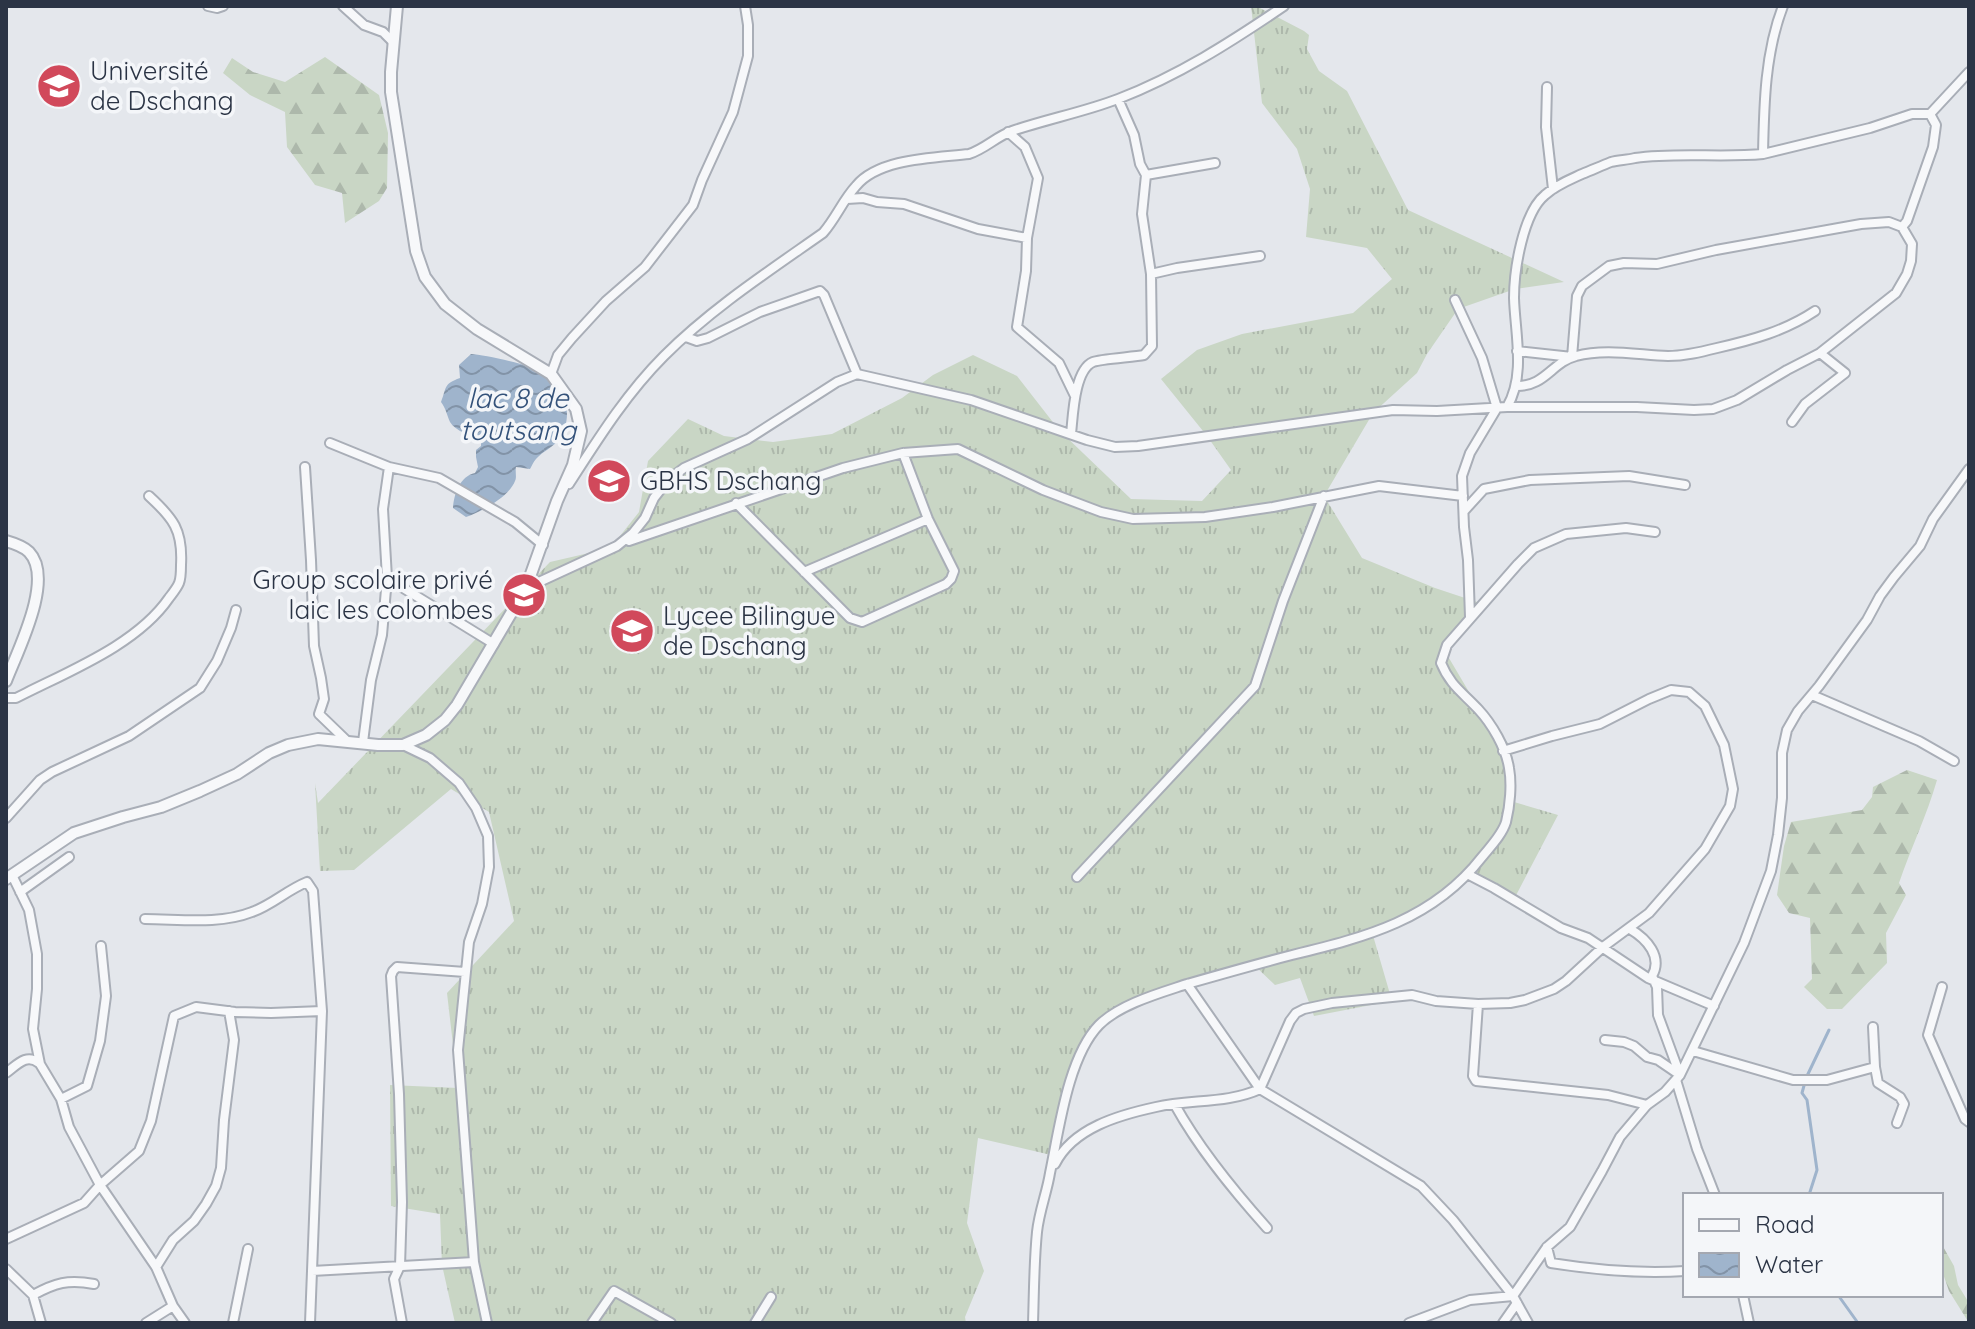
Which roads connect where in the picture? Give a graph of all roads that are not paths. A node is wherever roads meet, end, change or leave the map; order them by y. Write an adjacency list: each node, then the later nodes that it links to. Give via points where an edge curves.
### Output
1 (208, 6): 2 (street)
2 (223, 6)
3 (343, 6): 8 (street)
4 (397, 6): 8 (street)
5 (745, 6): 29 (street, via 748,56 733,112 693,205 645,267 572,338)
6 (1284, 6): 11 (street, via 1185,69)
7 (1783, 6): 14 (street, via 1766,80)
8 (393, 42): 29 (street, via 394,115 425,277 445,304 477,329)
9 (1969, 72): 12 (street)
10 (1547, 87): 17 (street)
11 (1118, 99): 13 (street); 16 (street)
12 (1930, 114): 14 (street, via 1912,114); 19 (street, via 1936,125 1933,147)
13 (1008, 132): 18 (street, via 969,154 877,169); 20 (street, via 1025,147 1038,178)
14 (1763, 154): 17 (street, via 1613,162)
15 (1215, 163): 16 (street)
16 (1146, 175): 22 (street, via 1142,214)
17 (1553, 189): 26 (street, via 1531,214 1519,250 1514,295)
18 (847, 199): 20 (street, via 904,204 978,229); 25 (street, via 823,233)
19 (1902, 227): 27 (street, via 1912,244 1911,261 1896,293); 28 (street, via 1889,222 1861,224 1657,264 1609,266 1577,296)
20 (1027, 238): 32 (street, via 1017,327 1059,363)
21 (1260, 256): 22 (street)
22 (1151, 274): 32 (street, via 1152,346 1144,355 1092,362 1083,371)
23 (1455, 300): 34 (street, via 1482,358)
24 (1815, 311): 28 (street, via 1768,335 1688,355)
25 (686, 337): 30 (street, via 708,338 820,291); 46 (street, via 631,393)
26 (1517, 351): 28 (street); 31 (street)
27 (1820, 353): 33 (street, via 1713,409); 35 (street, via 1845,373 1805,404)
28 (1572, 357): 31 (street, via 1543,379)
29 (551, 374): 46 (street, via 576,409 581,431)
30 (857, 374): 36 (street, via 971,400); 53 (street, via 748,439 684,468 668,480 645,518)
31 (1516, 386): 33 (street)
32 (1075, 396): 36 (street)
33 (1507, 407): 34 (street)
34 (1497, 408): 36 (street, via 1393,410 1138,446 1115,447); 45 (street, via 1470,453 1462,476)
35 (1792, 422)
36 (1071, 434)
37 (330, 443): 40 (street)
38 (903, 453): 44 (street, via 958,449 1043,490 1133,519 1205,517); 47 (street); 49 (street)
39 (305, 467): 63 (street, via 314,646 324,699 319,714)
40 (389, 467): 52 (street, via 439,478 515,522); 55 (street, via 383,509)
41 (1969, 469): 61 (street)
42 (1685, 485): 48 (street, via 1629,476 1530,480 1484,489)
43 (149, 496): 62 (street, via 169,514 180,535 180,582 162,608 119,645 16,698)
44 (1324, 496): 45 (street, via 1379,486); 72 (street, via 1255,686)
45 (1463, 496): 48 (street)
46 (557, 501): 52 (street)
47 (736, 503): 53 (street); 54 (street)
48 (1463, 511): 58 (street)
49 (928, 519): 54 (street); 54 (street, via 954,571 951,579 862,622 850,618)
50 (1655, 532): 58 (street, via 1626,528 1566,534 1534,548)
51 (6, 541): 60 (street, via 30,553 38,583)
52 (543, 545): 56 (street)
53 (617, 546): 56 (street)
54 (804, 572)
55 (387, 578): 59 (street); 64 (street)
56 (526, 588): 59 (street)
57 (236, 610): 68 (street, via 217,661 200,688 129,736 40,780)
58 (1470, 618): 66 (street, via 1447,645 1441,663 1447,678 1491,726)
59 (494, 644): 65 (street, via 445,720)
60 (6, 681)
61 (1812, 695): 67 (street); 83 (street, via 1787,730 1778,835 1766,886)
62 (6, 698)
63 (349, 742): 64 (street); 71 (street, via 318,739 279,749 161,807 74,833)
64 (363, 742): 65 (street)
65 (403, 745): 78 (street, via 430,758 459,783 488,836 489,867)
66 (1503, 751): 70 (street, via 1510,771 1505,824); 75 (street, via 1600,724 1671,690 1689,692 1705,706 1724,745 1733,789 1730,806 1705,849)
67 (1954, 761)
68 (6, 818)
69 (69, 857): 73 (street)
70 (1469, 875): 77 (street); 80 (street, via 1415,915 1377,932)
71 (9, 877): 73 (street)
72 (1077, 877)
73 (20, 892): 89 (street, via 37,954 33,1029)
74 (145, 919): 85 (street, via 248,914 307,882 313,891)
75 (1630, 929): 77 (street); 79 (street, via 1645,939 1657,961)
76 (101, 946): 94 (street, via 106,996 100,1041 87,1086)
77 (1603, 947): 79 (street); 82 (street, via 1554,989 1510,1003)
78 (465, 972): 106 (street, via 458,1050); 107 (street, via 397,967 391,976 399,1094)
79 (1655, 981): 83 (street); 92 (street, via 1658,1015)
80 (1187, 984): 93 (street); 99 (street, via 1155,994 1099,1025 1082,1050 1072,1079)
81 (1942, 987): 97 (street, via 1928,1035)
82 (1478, 1004): 93 (street, via 1412,995 1304,1009 1290,1021); 96 (street, via 1476,1081 1608,1095)
83 (1714, 1006): 88 (street)
84 (229, 1011): 85 (street); 100 (street, via 196,1007 174,1016 151,1121 139,1151); 108 (street, via 234,1040 216,1186)
85 (322, 1011): 110 (street)
86 (1873, 1027): 90 (street)
87 (1605, 1040): 92 (street, via 1634,1046)
88 (1693, 1051): 90 (street, via 1793,1080 1827,1080); 92 (street)
89 (40, 1064): 91 (street, via 26,1058); 94 (street)
90 (1875, 1067): 98 (street, via 1878,1083 1904,1104)
91 (6, 1073)
92 (1680, 1075): 96 (street); 101 (street, via 1676,1080)
93 (1260, 1089): 95 (street, via 1224,1100); 116 (street, via 1421,1186)
94 (61, 1099): 100 (street, via 69,1127)
95 (1175, 1105): 99 (street, via 1080,1134 1062,1150); 102 (street, via 1210,1159)
96 (1647, 1105): 104 (street, via 1620,1137 1570,1227)
97 (1969, 1122)
98 (1897, 1123)
99 (1050, 1175): 128 (street, via 1037,1228)
100 (100, 1185): 103 (street, via 84,1203); 108 (street)
101 (1714, 1193)
102 (1267, 1228)
103 (6, 1239)
104 (1547, 1247): 111 (street, via 1551,1263); 116 (street)
105 (248, 1249): 121 (street)
106 (474, 1262): 107 (street); 124 (street)
107 (400, 1266): 110 (street); 123 (street, via 394,1279)
108 (156, 1267): 117 (street)
109 (6, 1269): 113 (street)
110 (312, 1271): 122 (street)
111 (1683, 1271)
112 (94, 1284): 113 (street, via 56,1283)
113 (33, 1295): 118 (street)
114 (771, 1297): 127 (street)
115 (1743, 1297): 132 (street)
116 (1515, 1300): 129 (street, via 1470,1300); 130 (street); 131 (street)
117 (173, 1306): 119 (street); 120 (street)
118 (41, 1323)
119 (146, 1323)
120 (185, 1323)
121 (233, 1323)
122 (310, 1323)
123 (402, 1323)
124 (487, 1323)
125 (592, 1323): 126 (street, via 614,1291)
126 (671, 1323)
127 (755, 1323)
128 (1033, 1323)
129 (1409, 1323)
130 (1503, 1323)
131 (1528, 1323)
132 (1749, 1323)

